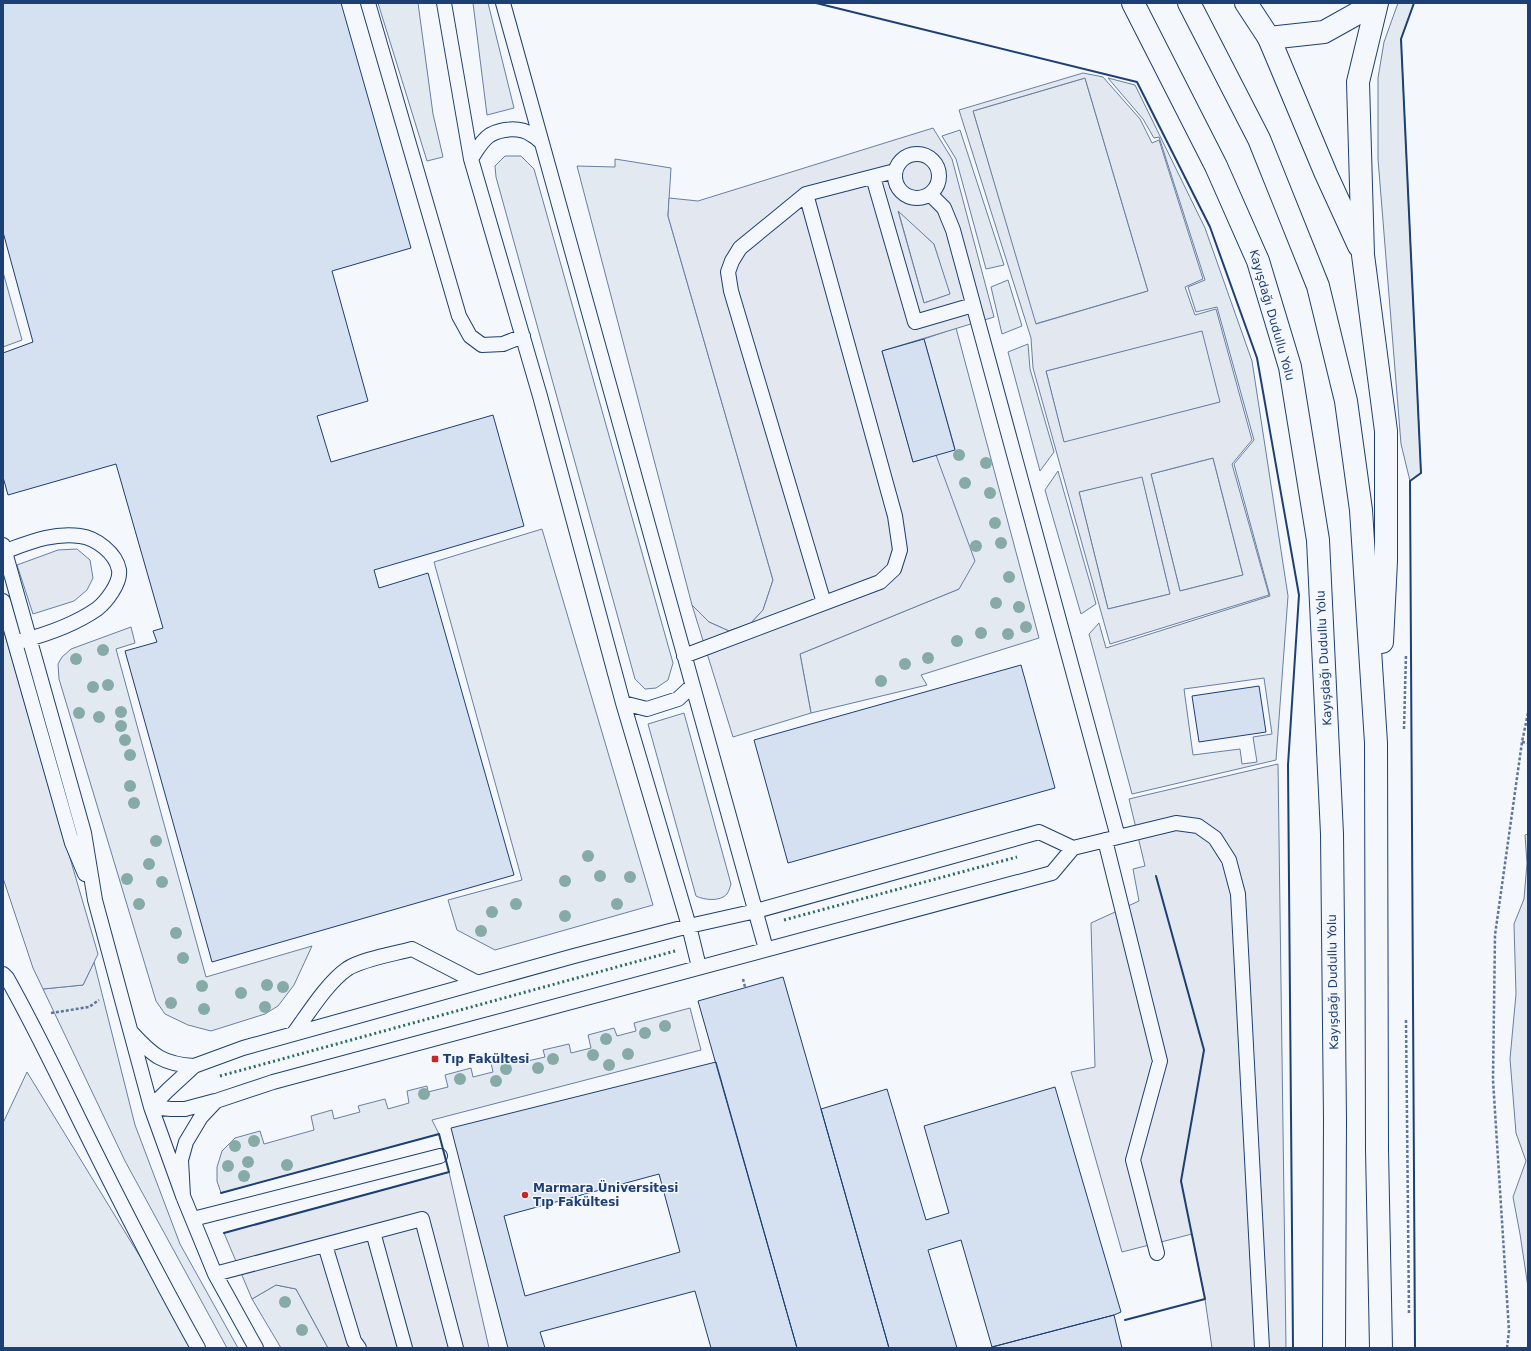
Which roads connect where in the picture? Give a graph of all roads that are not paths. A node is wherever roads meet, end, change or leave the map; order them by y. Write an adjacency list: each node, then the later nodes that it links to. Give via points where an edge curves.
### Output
1 (368, 3): 17 (lane, via 459,316 470,336 482,345 503,344)
2 (444, 3): 10 (lane)
3 (503, 3): 9 (lane)
4 (1133, 3): 54 (main road, Kayışdağı Dudullu Yolu, via 1216,166 1258,261 1290,367 1318,540 1332,834)
5 (1189, 3): 26 (main road, via 1259,139 1318,286 1346,401 1361,510)
6 (1246, 3): 8 (main road)
7 (1377, 3): 8 (main road, via 1324,32); 15 (main road, via 1358,82)
8 (1269, 38): 15 (main road)
9 (542, 143): 10 (lane, via 532,134 516,129 504,130 490,135 478,146); 23 (lane)
10 (471, 159): 17 (lane)
11 (895, 171): 12 (lane); 14 (lane, via 894,179 897,186 908,197 923,198); 14 (lane, via 903,158 910,155 918,154 930,158 935,163 939,176 935,189)
12 (873, 177): 13 (lane); 16 (lane, via 916,322)
13 (806, 194): 20 (lane, via 740,248 728,272 730,291); 20 (lane, via 895,516 900,550 894,569 880,582)
14 (930, 194): 16 (lane, via 944,208 953,230)
15 (1363, 255): 26 (main road, via 1386,431 1386,560)
16 (973, 305): 27 (lane)
17 (523, 336): 25 (lane)
18 (4, 549): 21 (lane); 21 (lane, via 50,537 81,536 92,539 109,551 119,570 118,582 98,608 75,622)
19 (3, 601): 22 (lane)
20 (824, 603): 23 (lane)
21 (29, 639): 22 (lane); 29 (lane, via 84,833)
22 (15, 643): 29 (lane, via 72,843)
23 (684, 656): 24 (lane)
24 (692, 686): 25 (lane, via 678,699 647,709); 30 (lane)
25 (623, 703): 31 (lane)
26 (1376, 743): 55 (main road, via 1377,1150)
27 (1111, 839): 28 (lane); 46 (lane, via 1160,1061 1133,1160); 53 (lane, via 1176,823 1198,826 1215,838 1229,860 1238,894)
28 (1073, 848): 30 (lane, via 1039,832); 32 (lane, via 1052,873)
29 (95, 900): 36 (lane)
30 (756, 911): 31 (lane); 32 (lane)
31 (688, 926): 33 (lane); 35 (lane)
32 (766, 949): 33 (lane)
33 (699, 967): 39 (lane, via 273,1082)
34 (3, 974): 48 (lane, via 28,1016 168,1295)
35 (476, 982): 37 (lane); 37 (lane, via 412,949 365,962 347,969 325,991)
36 (130, 1032): 38 (lane, via 159,1058 178,1065); 40 (lane)
37 (294, 1033): 38 (lane)
38 (194, 1066): 40 (lane)
39 (216, 1101): 40 (lane, via 185,1109); 42 (lane, via 201,1117 186,1142 181,1160)
40 (151, 1107): 42 (lane)
41 (440, 1156): 43 (lane)
42 (183, 1196): 43 (lane)
43 (193, 1219): 47 (lane)
44 (373, 1232): 45 (lane); 51 (lane); 52 (lane, via 422,1219)
45 (324, 1245): 47 (lane); 50 (lane, via 354,1340)
46 (1157, 1253)
47 (215, 1274): 49 (lane)
48 (198, 1348)
49 (256, 1348)
50 (359, 1348)
51 (405, 1348)
52 (456, 1348)
53 (1262, 1348)
54 (1334, 1348)
55 (1381, 1348)

